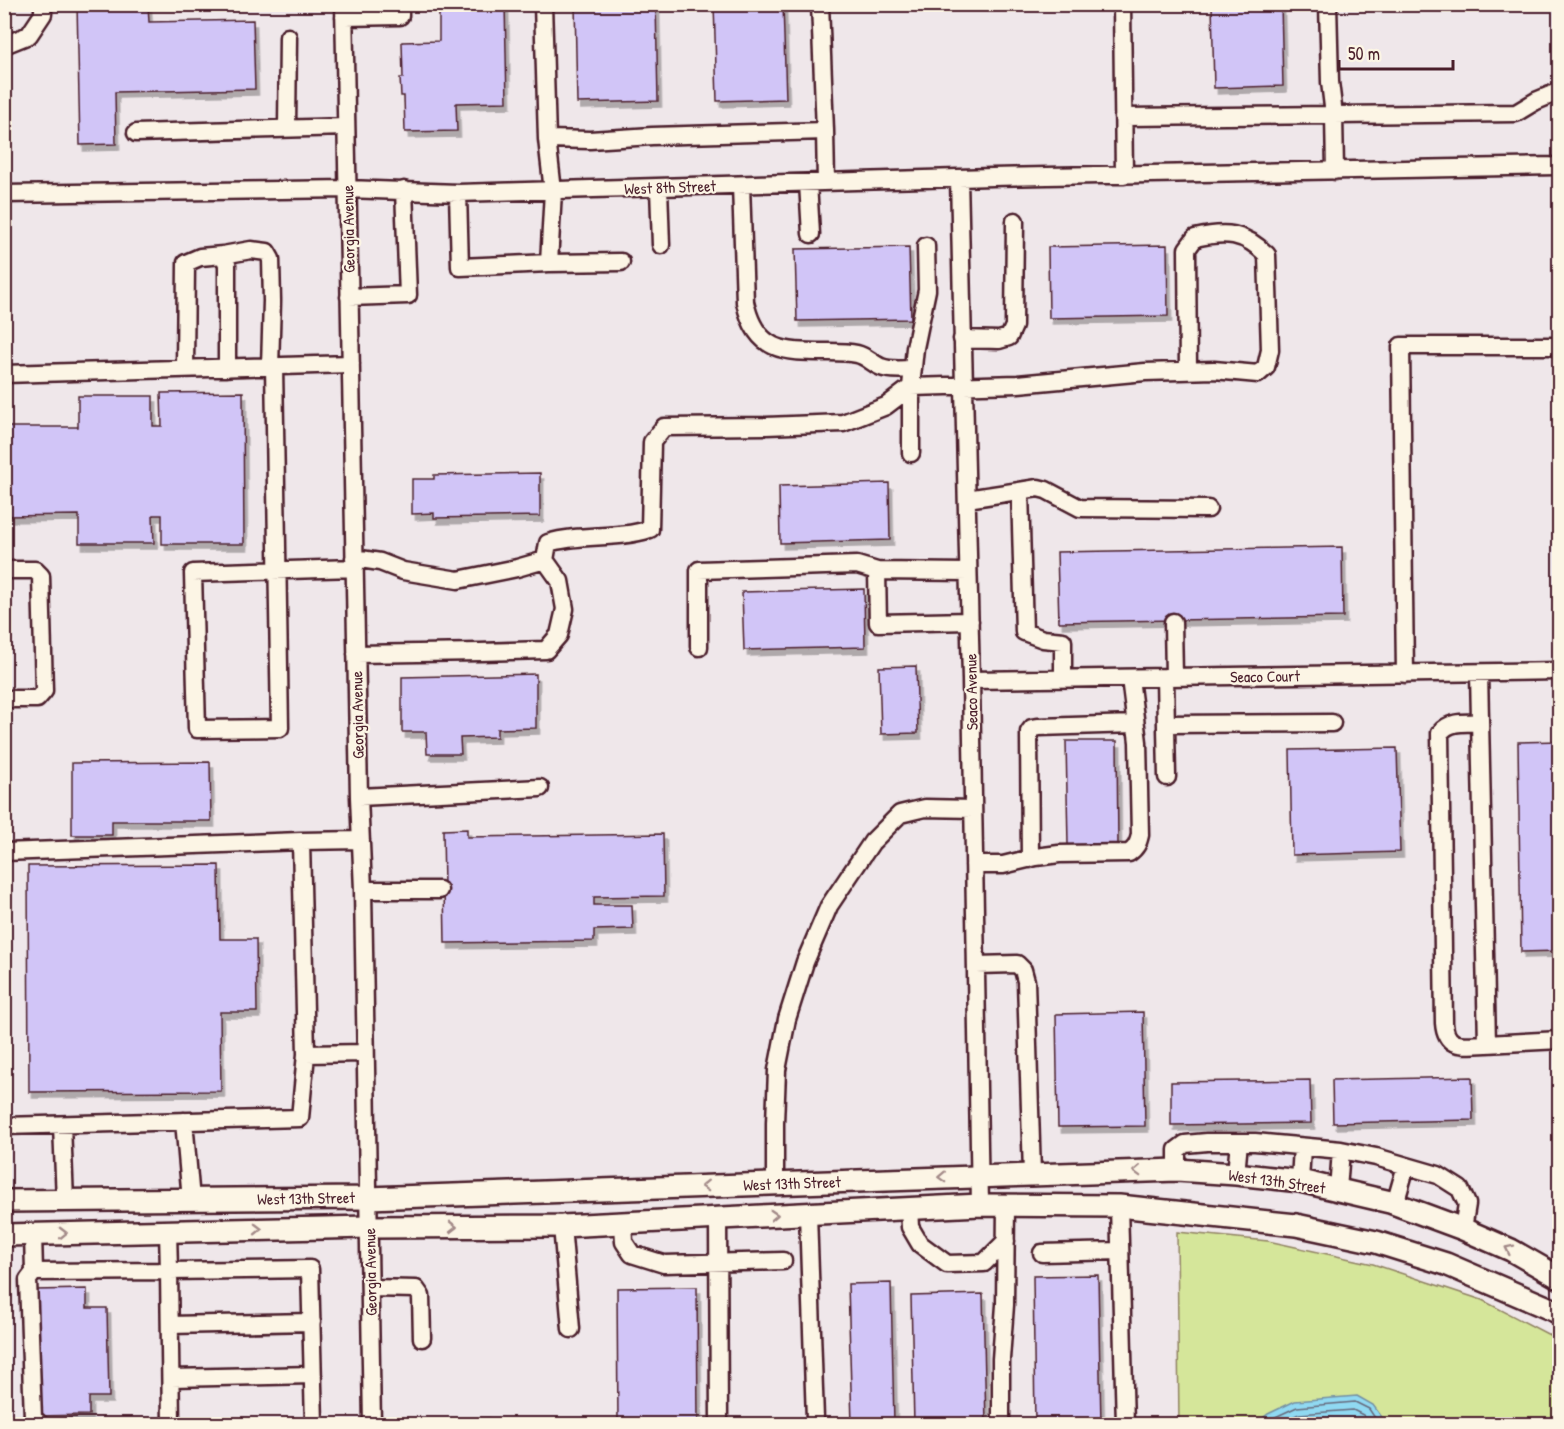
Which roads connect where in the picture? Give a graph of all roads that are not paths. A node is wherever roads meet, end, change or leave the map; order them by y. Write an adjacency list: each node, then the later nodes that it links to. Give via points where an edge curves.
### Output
1 (43, 4): 9 (street, via 43,14 29,35)
2 (400, 4): 7 (street, via 400,16)
3 (543, 4): 17 (street)
4 (820, 4): 15 (street)
5 (1122, 4): 12 (street)
6 (1328, 4): 11 (street)
7 (344, 11): 13 (street, Georgia Avenue)
8 (288, 37): 14 (street)
9 (4, 45)
10 (1560, 91): 11 (street, via 1516,113)
11 (1334, 115): 12 (street); 19 (street)
12 (1123, 117): 20 (street)
13 (346, 127): 14 (street); 26 (street, Georgia Avenue)
14 (288, 128): 16 (street)
15 (825, 131): 17 (street); 22 (street)
16 (136, 133)
17 (547, 139): 28 (street)
18 (1560, 164): 19 (street, West 8th Street)
19 (1335, 171): 20 (street, West 8th Street)
20 (1124, 175): 21 (street, West 8th Street)
21 (958, 178): 22 (street, West 8th Street); 39 (street, Seaco Avenue)
22 (826, 182): 23 (street, West 8th Street)
23 (808, 183): 24 (street, West 8th Street); 32 (street)
24 (741, 185): 25 (street, West 8th Street); 45 (street, via 746,302 760,338 789,350 856,354 891,370)
25 (659, 188): 28 (street, West 8th Street); 33 (street)
26 (347, 189): 27 (street, West 8th Street); 29 (street, West 8th Street); 38 (street, Georgia Avenue)
27 (404, 190): 30 (street, West 8th Street); 38 (street, via 408,295)
28 (553, 191): 30 (street, West 8th Street); 37 (street)
29 (4, 194)
30 (458, 194): 37 (street, via 460,267)
31 (1015, 221): 39 (street, via 1014,326 1009,337 999,340)
32 (811, 234)
33 (661, 246)
34 (926, 246): 45 (street, via 927,290)
35 (223, 255): 42 (street, via 251,249 267,252 271,259); 43 (street, via 227,264); 44 (street, via 186,263)
36 (621, 262): 37 (street)
37 (549, 263)
38 (349, 297): 41 (street, Georgia Avenue)
39 (962, 339): 49 (street, Seaco Avenue)
40 (1560, 346): 66 (street, via 1401,346)
41 (351, 364): 42 (street); 55 (street, Georgia Avenue)
42 (272, 366): 43 (street); 57 (street)
43 (227, 368): 44 (street)
44 (185, 369): 47 (street)
45 (913, 369): 48 (street)
46 (1188, 371): 46 (street, via 1258,374 1266,367 1270,350 1267,255 1256,243 1236,235 1211,234 1195,238 1186,249); 49 (street)
47 (4, 374)
48 (911, 387): 49 (street); 50 (street); 54 (street, via 886,406 843,423 664,427 652,442 650,529 636,534 563,538 548,543)
49 (964, 387): 52 (street, Seaco Avenue)
50 (911, 453)
51 (1020, 491): 52 (street); 53 (street, via 1046,490 1080,508); 69 (street, via 1024,632 1063,641)
52 (967, 499): 59 (street, Seaco Avenue)
53 (1208, 509)
54 (545, 560): 55 (street, via 458,580 403,571 380,562); 63 (street, via 560,581 565,609 559,635 546,650)
55 (355, 563): 57 (street); 63 (street, Georgia Avenue)
56 (4, 570): 71 (street, via 35,570 41,576 44,691 38,699)
57 (278, 570): 57 (street, via 193,573 197,729 280,728)
58 (877, 571): 59 (street); 60 (street, via 878,623); 62 (street, via 857,565 699,570)
59 (968, 572): 60 (street, Seaco Avenue)
60 (970, 621): 70 (street, Seaco Avenue)
61 (1173, 622): 67 (street)
62 (699, 647)
63 (356, 654): 78 (street, Georgia Avenue)
64 (1560, 671): 65 (street, Seaco Court)
65 (1479, 673): 66 (street, Seaco Court); 73 (street)
66 (1406, 674): 67 (street, Seaco Court)
67 (1169, 677): 68 (street, Seaco Court); 75 (street)
68 (1130, 678): 69 (street, Seaco Court); 74 (street)
69 (1063, 679): 70 (street, Seaco Court)
70 (971, 680): 79 (street, Seaco Avenue)
71 (4, 699)
72 (1332, 723): 75 (street)
73 (1480, 723): 89 (street); 89 (street, via 1450,725 1440,734 1444,1032 1452,1043)
74 (1135, 724): 83 (street, via 1138,844 1129,853 1059,854); 83 (street, via 1032,728)
75 (1166, 724): 76 (street)
76 (1167, 777)
77 (540, 788): 78 (street)
78 (359, 797): 80 (street, Georgia Avenue)
79 (974, 809): 84 (street, Seaco Avenue); 104 (street, via 925,808 900,814 872,842 829,906 805,962 787,1019 777,1070)
80 (361, 840): 81 (street); 85 (street, Georgia Avenue)
81 (301, 841): 82 (street); 91 (street)
82 (4, 852)
83 (1030, 859): 84 (street)
84 (974, 866): 87 (street, Seaco Avenue)
85 (363, 890): 86 (street); 90 (street, Georgia Avenue)
86 (440, 890)
87 (976, 965): 100 (street, via 1017,964 1026,981); 102 (street, Seaco Avenue)
88 (1560, 1040): 89 (street)
89 (1486, 1044)
90 (365, 1053): 91 (street); 106 (street, Georgia Avenue)
91 (306, 1054): 92 (street, via 300,1118)
92 (184, 1121): 93 (street); 107 (street)
93 (62, 1125): 94 (street); 109 (street)
94 (4, 1126)
95 (1239, 1142): 96 (street); 99 (street, via 1185,1144 1177,1150); 101 (street)
96 (1302, 1147): 97 (street); 103 (street)
97 (1341, 1150): 98 (street); 105 (street)
98 (1406, 1166): 110 (street); 120 (street, via 1438,1175 1460,1189 1467,1204)
99 (1177, 1170): 100 (main road, West 13th Street, one-way to 100); 101 (main road, West 13th Street)
100 (1032, 1174): 102 (main road, West 13th Street)
101 (1236, 1174): 103 (main road, West 13th Street)
102 (980, 1176): 104 (main road, West 13th Street, one-way to 104); 111 (street, Seaco Avenue)
103 (1299, 1181): 105 (main road, West 13th Street)
104 (775, 1183): 106 (main road, West 13th Street, one-way to 106)
105 (1338, 1190): 110 (main road, West 13th Street)
106 (368, 1198): 107 (main road, West 13th Street); 119 (street, Georgia Avenue)
107 (191, 1200): 109 (main road, West 13th Street)
108 (4, 1201): 109 (main road, West 13th Street)
109 (65, 1201)
110 (1395, 1204): 120 (main road, West 13th Street)
111 (980, 1205): 112 (main road, West 13th Street); 114 (main road, West 13th Street)
112 (1006, 1205): 113 (main road, West 13th Street); 124 (street)
113 (1119, 1206): 125 (street); 133 (main road, West 13th Street, via 1296,1225 1376,1242 1446,1264)
114 (909, 1208): 115 (main road, West 13th Street); 124 (street, via 910,1227 920,1244 947,1264 984,1263)
115 (808, 1214): 116 (main road, West 13th Street, one-way to 115); 140 (street)
116 (718, 1218): 117 (main road, West 13th Street); 128 (street)
117 (622, 1223): 118 (main road, West 13th Street); 128 (street, via 624,1242 632,1254 664,1264)
118 (562, 1226): 119 (main road, West 13th Street, one-way to 118); 136 (street)
119 (369, 1227): 121 (main road, West 13th Street, one-way to 119); 132 (street, Georgia Avenue)
120 (1463, 1229): 131 (main road, West 13th Street, one-way to 120)
121 (168, 1231): 123 (main road, West 13th Street, one-way to 121); 129 (street)
122 (4, 1234): 123 (main road, West 13th Street)
123 (33, 1234): 130 (street)
124 (1006, 1241): 146 (street)
125 (1120, 1251): 126 (street); 147 (street)
126 (1042, 1252)
127 (783, 1261): 128 (street)
128 (718, 1263): 145 (street)
129 (169, 1271): 130 (street); 134 (street, via 310,1269); 135 (street)
130 (34, 1272): 141 (street, via 28,1280 33,1418)
131 (1560, 1278)
132 (370, 1288): 137 (street, via 416,1289 421,1296); 144 (street, Georgia Avenue)
133 (1560, 1313)
134 (312, 1322): 135 (street); 138 (street)
135 (170, 1325): 139 (street)
136 (571, 1329)
137 (422, 1338)
138 (313, 1376): 139 (street); 143 (street)
139 (171, 1378): 142 (street)
140 (815, 1419)
141 (40, 1425)
142 (171, 1425)
143 (314, 1425)
144 (372, 1425)
145 (719, 1425)
146 (1001, 1425)
147 (1125, 1425)

